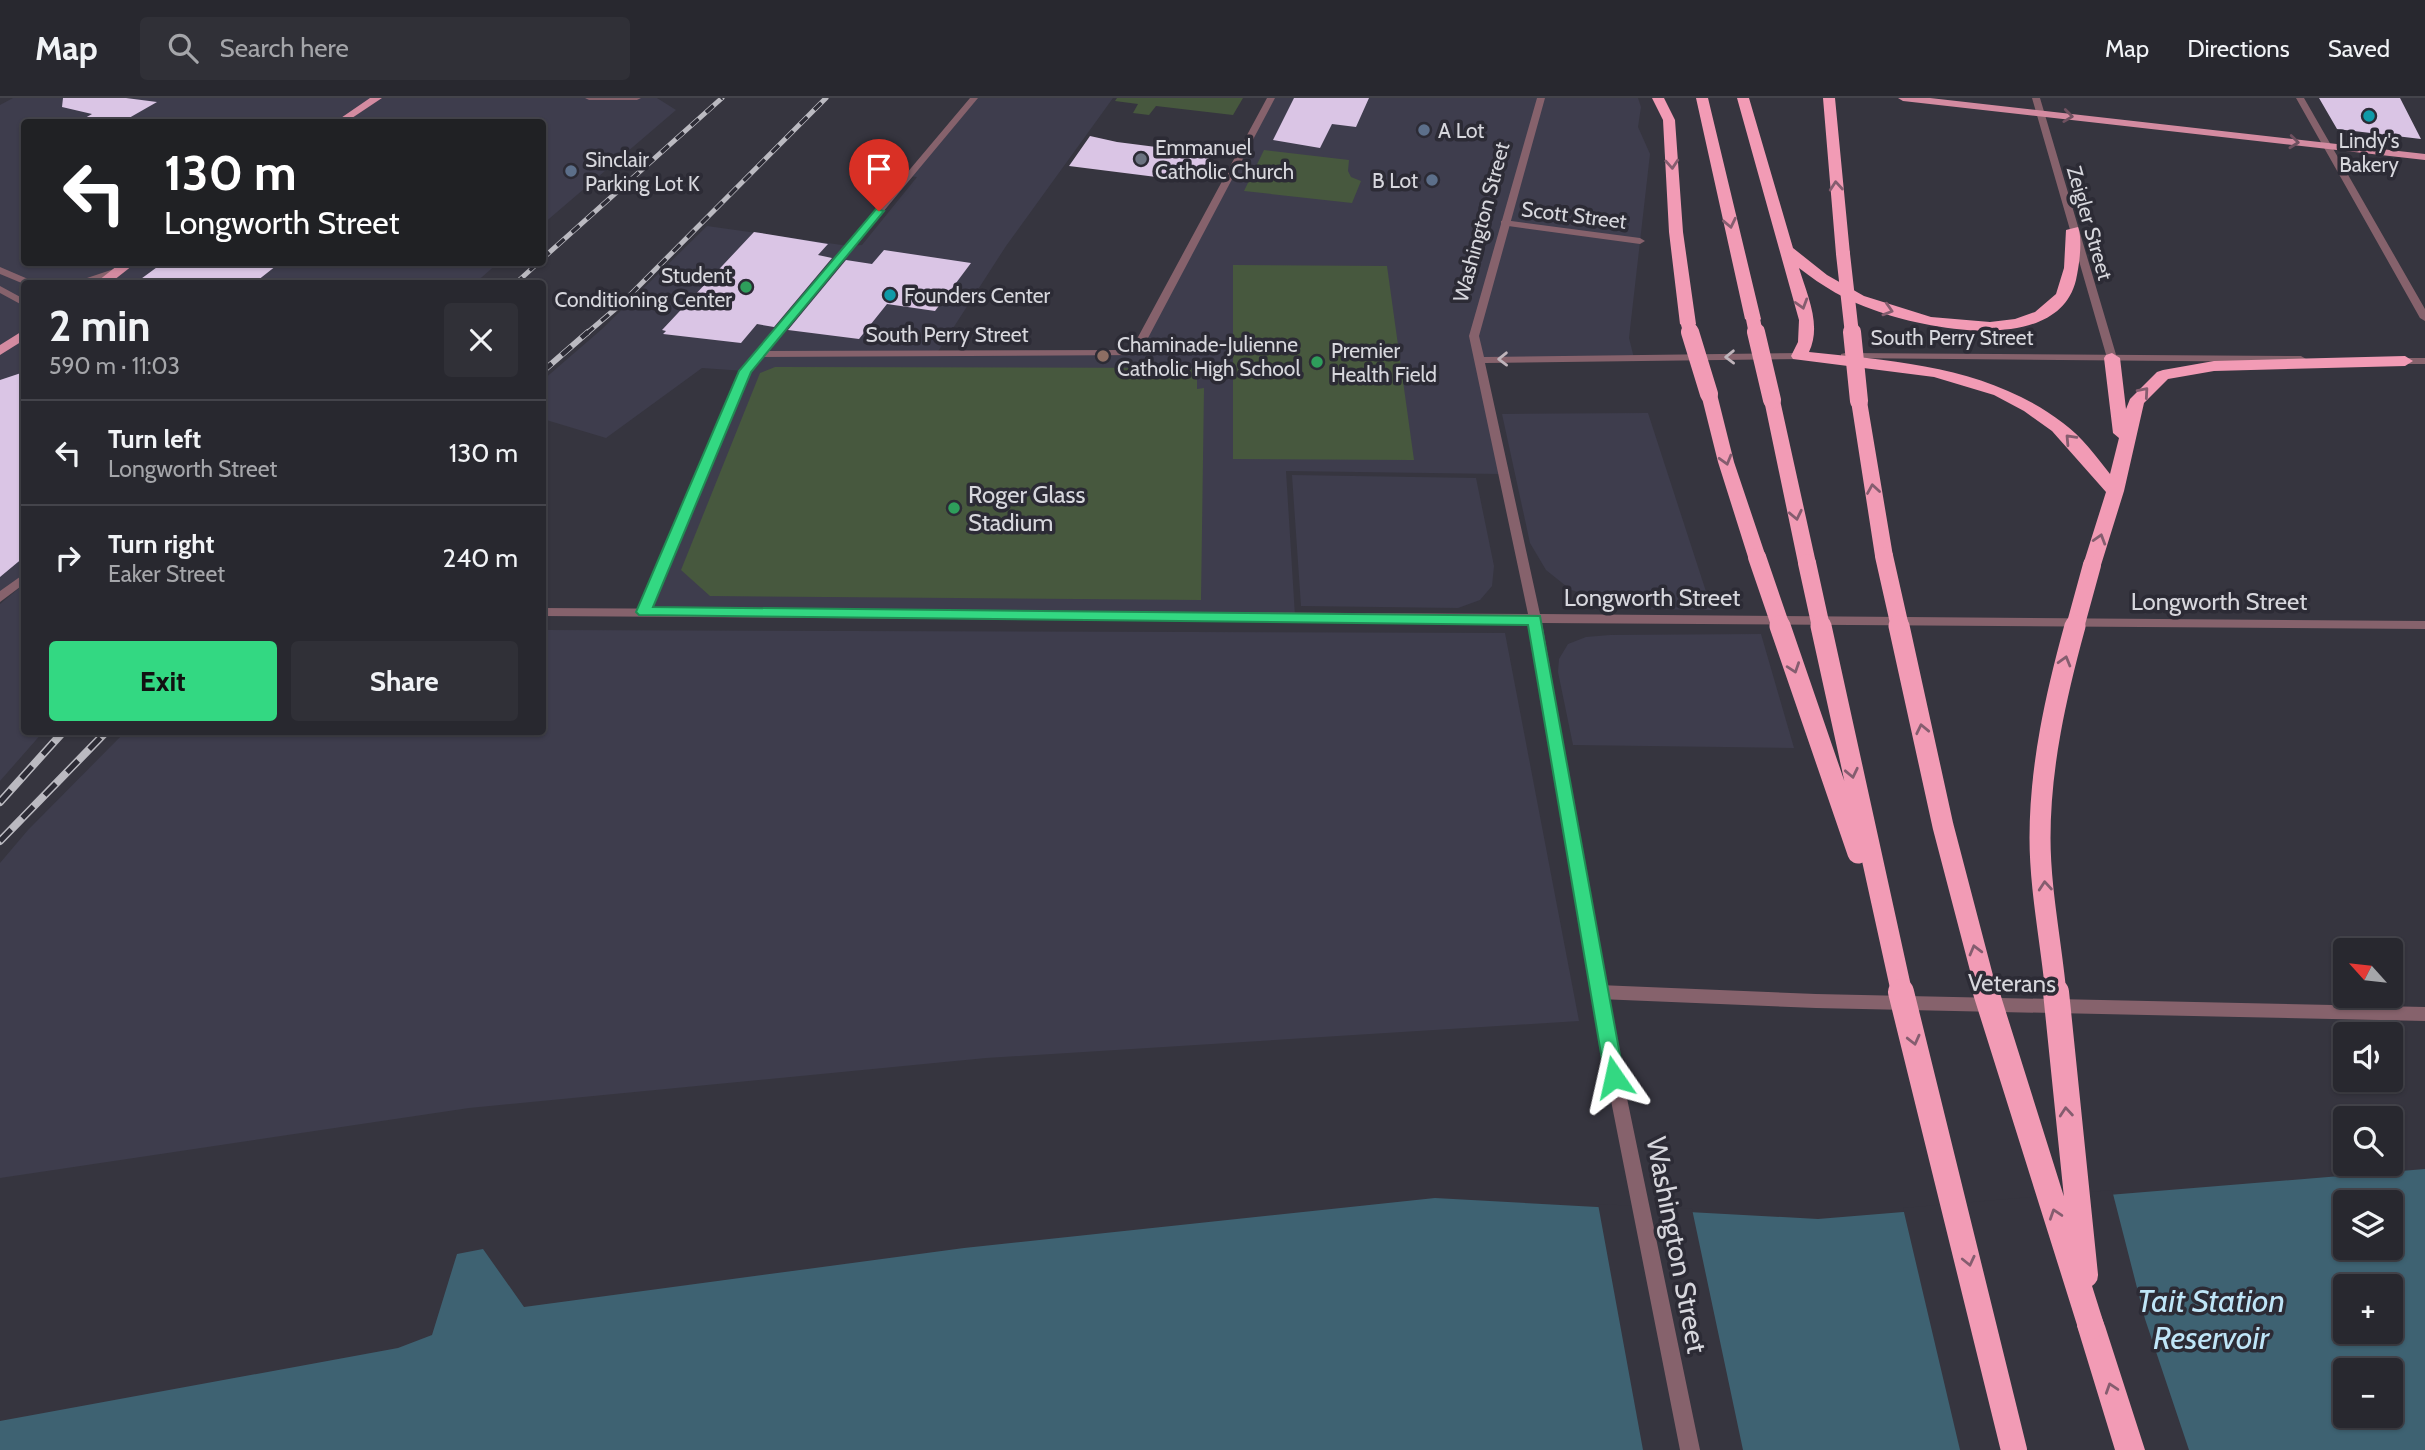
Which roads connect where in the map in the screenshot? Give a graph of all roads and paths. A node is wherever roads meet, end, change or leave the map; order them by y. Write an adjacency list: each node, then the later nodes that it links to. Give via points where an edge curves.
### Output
1 (377, 98): 15 (main road)
2 (589, 98): 3 (street)
3 (637, 98)
4 (974, 98): 33 (street)
5 (1271, 98): 33 (street, South Perry Street, via 1135,353)
6 (1541, 98): 18 (street, Washington Street)
7 (1658, 98): 47 (highway, one-way to 47, bridge, via 1669,120 1688,324 1726,462)
8 (1829, 98): 50 (highway, one-way to 8, bridge, via 1996,1030 1943,826 1884,556 1858,401)
9 (1903, 98): 14 (main road)
10 (2036, 98): 14 (street, Zeigler Street)
11 (2300, 98): 16 (street)
12 (1703, 103): 47 (highway, one-way to 47, bridge)
13 (1745, 104): 21 (highway)
14 (2041, 113): 16 (main road, one-way to 16); 19 (street, Zeigler Street)
15 (345, 119)
16 (2326, 145): 17 (main road); 30 (street)
17 (2425, 156)
18 (1504, 223): 20 (street, Scott Street); 36 (street, Washington Street, via 1474,336)
19 (2073, 230): 21 (highway, one-way to 19, via 1825,281 1878,307 1940,322 1993,326 2035,317 2057,303 2070,275); 35 (street, Zeigler Street)
20 (1640, 241)
21 (1789, 251): 34 (highway, one-way to 34, via 1808,327)
22 (126, 266): 24 (main road)
23 (0, 270): 25 (street)
24 (120, 270): 26 (street); 27 (main road)
25 (23, 280)
26 (87, 280)
27 (106, 280)
28 (0, 289): 29 (street)
29 (21, 301)
30 (2425, 318)
31 (21, 336): 32 (main road)
32 (0, 351)
33 (758, 354): 44 (street, via 745,371)
34 (1798, 356): 35 (street, South Perry Street); 36 (street, South Perry Street, one-way to 36); 40 (highway, one-way to 34, via 2059,427 2001,394 1930,372)
35 (2112, 358): 37 (street, South Perry Street); 39 (highway)
36 (1479, 360): 45 (street, Washington Street)
37 (2405, 361): 38 (street, South Perry Street); 39 (highway, one-way to 37, via 2136,401 2163,375 2214,366)
38 (2425, 361)
39 (2121, 456): 40 (highway)
40 (2115, 491): 50 (highway, one-way to 40, bridge, via 2040,839 2044,769 2058,687)
41 (21, 580): 42 (street)
42 (0, 598)
43 (546, 612): 44 (street, Longworth Street)
44 (644, 612): 45 (street, Longworth Street)
45 (1535, 620): 46 (street, Longworth Street); 48 (street, Washington Street)
46 (2425, 625)
47 (1891, 950): 52 (highway, one-way to 52, bridge)
48 (1599, 992): 49 (street, Veterans); 51 (street, Washington Street)
49 (2425, 1014)
50 (2091, 1326): 53 (highway, one-way to 50)
51 (1690, 1450)
52 (2014, 1450)
53 (2130, 1450)

